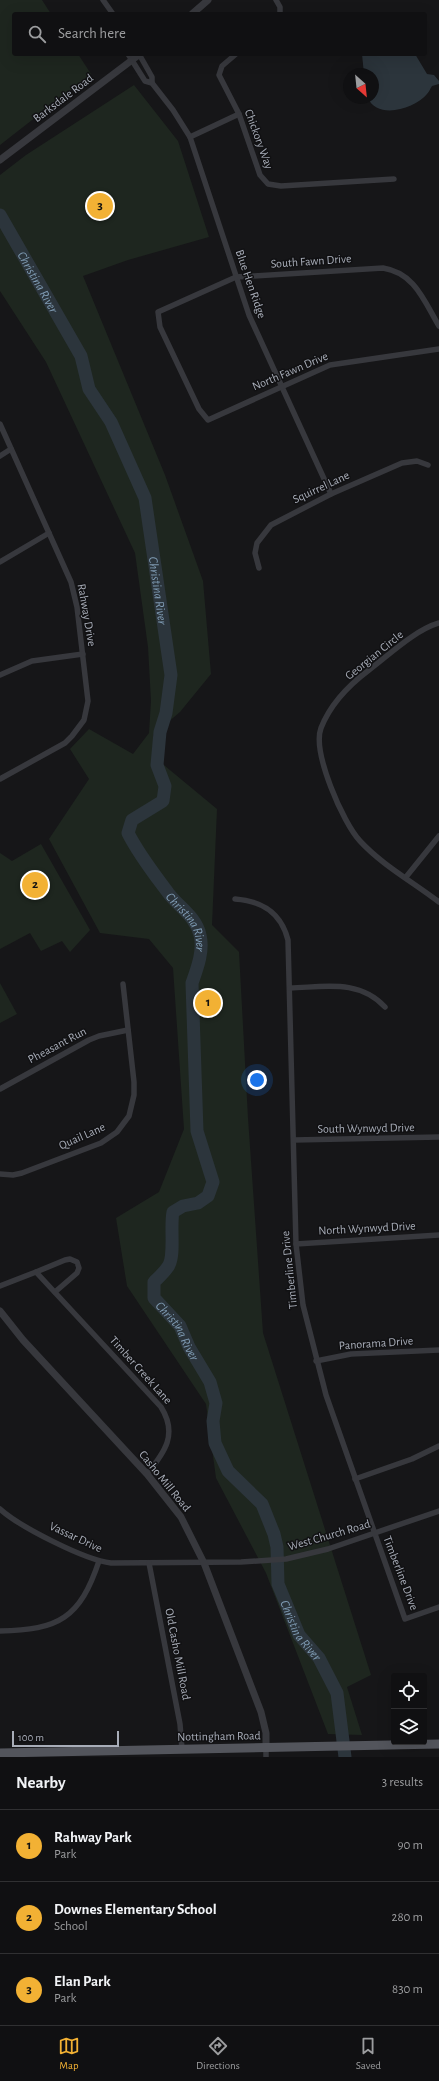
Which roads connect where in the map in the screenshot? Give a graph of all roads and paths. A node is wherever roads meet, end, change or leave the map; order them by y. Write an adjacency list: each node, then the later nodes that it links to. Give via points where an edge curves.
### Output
1 (103, 0): 4 (street)
2 (208, 0): 5 (street)
3 (276, 0): 6 (street)
4 (112, 12)
5 (194, 12)
6 (280, 12)
7 (141, 56): 10 (street, Blue Hen Ridge, via 152,77)
8 (234, 56): 11 (street, Chickory Way, via 222,66 220,75)
9 (129, 57): 10 (street, Blue Hen Ridge, via 145,81); 13 (street, Barksdale Road)
10 (152, 83): 12 (street, Blue Hen Ridge, via 180,118)
11 (239, 114): 12 (street); 14 (street, Chickory Way, via 260,175 268,184 281,186)
12 (190, 137): 15 (street, Blue Hen Ridge)
13 (0, 160)
14 (394, 179)
15 (236, 277): 16 (street, South Fawn Drive, via 371,268 393,270 411,281); 18 (street, Blue Hen Ridge, via 254,328); 19 (street, South Fawn Drive, via 158,312 160,327)
16 (439, 326)
17 (439, 349): 18 (street, North Fawn Drive, via 338,363)
18 (281, 386): 19 (street, North Fawn Drive, via 208,420); 24 (street, Blue Hen Ridge)
19 (203, 416)
20 (0, 424): 21 (street, Rahway Drive)
21 (12, 449): 22 (street); 25 (street, Rahway Drive)
22 (0, 456)
23 (428, 465): 24 (street, Squirrel Lane, via 417,461 402,463)
24 (331, 494): 27 (street, Squirrel Lane, via 271,525 257,543 255,553)
25 (49, 533): 26 (street); 29 (street, Rahway Drive, via 75,595)
26 (0, 562)
27 (259, 568)
28 (439, 623): 33 (street, Georgian Circle, via 406,642 358,679 334,704 320,730 321,756 346,822 359,840 380,860)
29 (83, 654): 30 (street, via 32,661); 31 (street, Rahway Drive, via 88,700 87,710 79,727 65,743)
30 (0, 675)
31 (0, 779)
32 (439, 836): 33 (street)
33 (406, 877): 35 (street, Georgian Circle)
34 (234, 898): 37 (street, Timberline Drive, via 261,904 281,921 288,940)
35 (439, 902)
36 (123, 984): 39 (street, Quail Lane)
37 (290, 988): 38 (street, via 338,986 359,989 375,997); 42 (street, Timberline Drive)
38 (385, 1007)
39 (128, 1030): 40 (street, Pheasant Run, via 104,1034 89,1040); 43 (street, Quail Lane, via 134,1095 129,1116 123,1124 101,1143 22,1173)
40 (0, 1089)
41 (439, 1137): 42 (street, South Wynwyd Drive)
42 (294, 1140): 45 (street, Timberline Drive)
43 (0, 1174)
44 (439, 1236): 45 (street, North Wynwyd Drive)
45 (296, 1244): 51 (street, Timberline Drive, via 303,1305)
46 (36, 1272): 47 (street); 48 (street, Timber Creek Lane); 48 (street, via 65,1260 76,1262 79,1268 77,1273)
47 (0, 1286)
48 (55, 1292): 53 (street, Timber Creek Lane, via 166,1414 168,1440 158,1461)
49 (0, 1311): 53 (street, Casho Mill Road, via 19,1336)
50 (439, 1350): 51 (street, Panorama Drive, via 351,1354)
51 (316, 1361): 54 (street, Timberline Drive)
52 (439, 1446): 54 (street, via 412,1460)
53 (147, 1474): 60 (street, Casho Mill Road, via 181,1517)
54 (355, 1479): 57 (street, Timberline Drive)
55 (0, 1509): 58 (street, Vassar Drive, via 14,1520)
56 (439, 1511): 57 (street, West Church Road)
57 (374, 1533): 60 (street, West Church Road, via 286,1559); 61 (street, Timberline Drive, via 405,1619)
58 (99, 1561): 59 (street, Vassar Drive); 62 (street, via 85,1595 64,1618 47,1627)
59 (149, 1563): 60 (street, West Church Road); 65 (street, Old Casho Mill Road, via 180,1724)
60 (204, 1563): 64 (street, Casho Mill Road, via 263,1718)
61 (439, 1607)
62 (0, 1631)
63 (439, 1744): 64 (main road, Nottingham Road)
64 (266, 1747): 65 (main road, Nottingham Road); 67 (street)
65 (182, 1749): 66 (main road, Nottingham Road)
66 (0, 1753)
67 (266, 1757)

